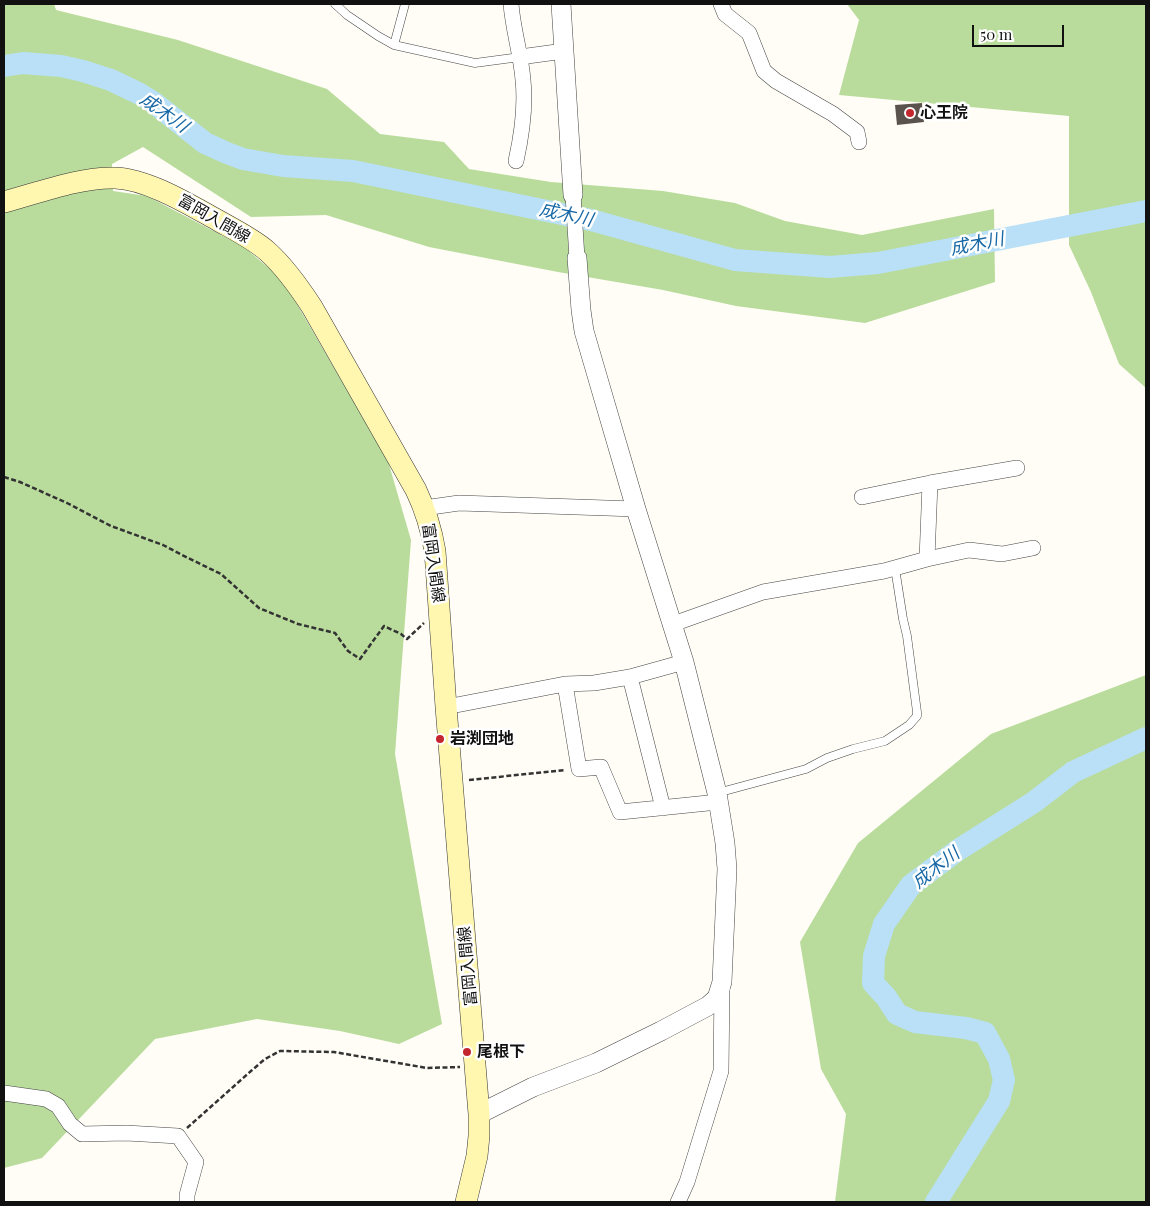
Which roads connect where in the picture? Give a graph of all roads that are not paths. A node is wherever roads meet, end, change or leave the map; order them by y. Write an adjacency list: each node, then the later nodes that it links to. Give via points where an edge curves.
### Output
1 (335, 4): 6 (lane)
2 (405, 4): 6 (lane)
3 (510, 4): 8 (street)
4 (562, 4): 7 (street)
5 (721, 4): 9 (street, via 725,14 749,33 764,71 833,114 857,132)
6 (394, 45): 8 (lane, via 475,63)
7 (564, 51): 8 (street); 11 (street)
8 (520, 57): 10 (street, via 525,102)
9 (860, 142)
10 (516, 161)
11 (573, 195): 13 (street)
12 (4, 202): 17 (main road, 富岡入間線, via 94,179 132,180 178,198 248,237 267,251 299,286 401,462)
13 (577, 258): 18 (street, via 584,331)
14 (1017, 468): 15 (street)
15 (930, 483): 16 (street); 20 (street)
16 (862, 497)
17 (424, 508): 18 (street, via 460,503); 26 (main road, 富岡入間線, via 435,550)
18 (636, 509): 22 (street)
19 (1033, 548): 20 (street, via 1002,554 969,550)
20 (927, 559): 21 (street)
21 (895, 568): 22 (street, via 763,592); 27 (lane, via 916,716 909,725 884,741 853,749 806,769)
22 (673, 624): 23 (street)
23 (684, 662): 24 (street); 27 (street)
24 (630, 677): 25 (street); 28 (street)
25 (565, 684): 26 (street); 28 (street, via 579,769 601,767 620,812)
26 (446, 707): 31 (main road, 富岡入間線)
27 (718, 798): 28 (street); 29 (street, via 727,869)
28 (663, 808)
29 (722, 982): 31 (street, via 717,998 708,1006 596,1063 533,1087); 34 (street, via 721,1071)
30 (4, 1093): 32 (street, via 46,1099 58,1106 70,1124 82,1134 178,1136 196,1162)
31 (479, 1114): 33 (main road, 富岡入間線, via 477,1156)
32 (187, 1202)
33 (466, 1202)
34 (678, 1202)

